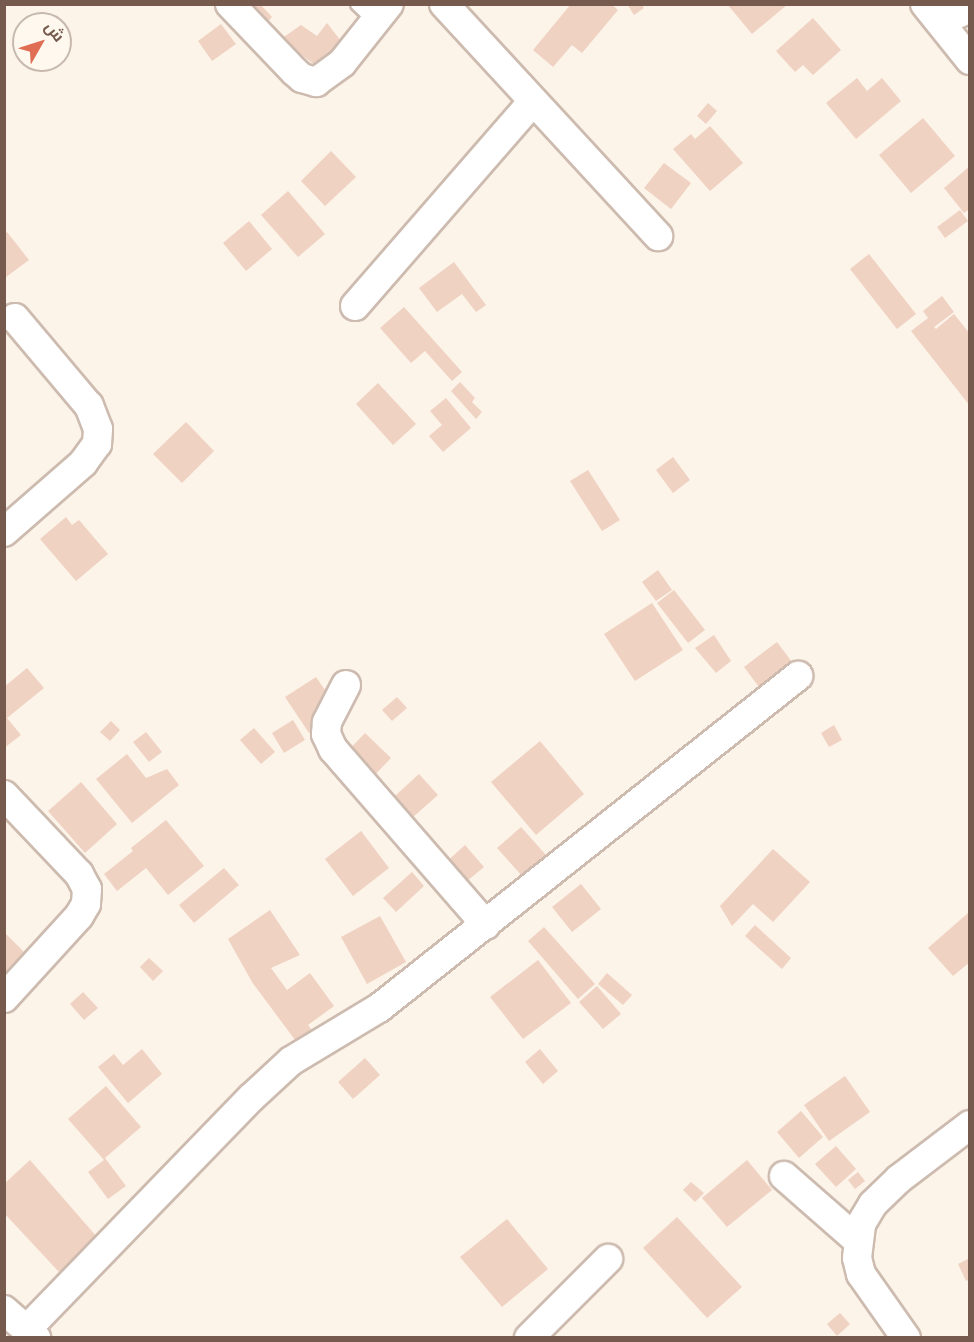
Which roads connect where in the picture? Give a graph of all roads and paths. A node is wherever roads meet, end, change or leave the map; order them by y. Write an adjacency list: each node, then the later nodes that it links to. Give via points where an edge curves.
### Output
1 (230, 4): 4 (street, via 295,72 310,81 324,78 342,63)
2 (444, 4): 7 (street)
3 (969, 8): 5 (street)
4 (374, 10)
5 (933, 13): 6 (street)
6 (969, 60)
7 (533, 101): 8 (street); 9 (street)
8 (658, 236)
9 (355, 306)
10 (15, 318): 11 (street, via 89,406 98,429 97,444 83,463)
11 (4, 532)
12 (798, 676): 15 (street)
13 (346, 685): 15 (street, via 327,722 333,748)
14 (4, 795): 16 (street, via 79,874 87,889 86,904 79,916)
15 (486, 925): 22 (street, via 379,1008 291,1061 252,1097)
16 (4, 998)
17 (969, 1125): 19 (street, via 873,1204)
18 (784, 1176): 19 (street)
19 (857, 1240): 24 (street, via 861,1274)
20 (608, 1259): 23 (street)
21 (4, 1310): 22 (street)
22 (32, 1334)
23 (529, 1338)
24 (906, 1338)

